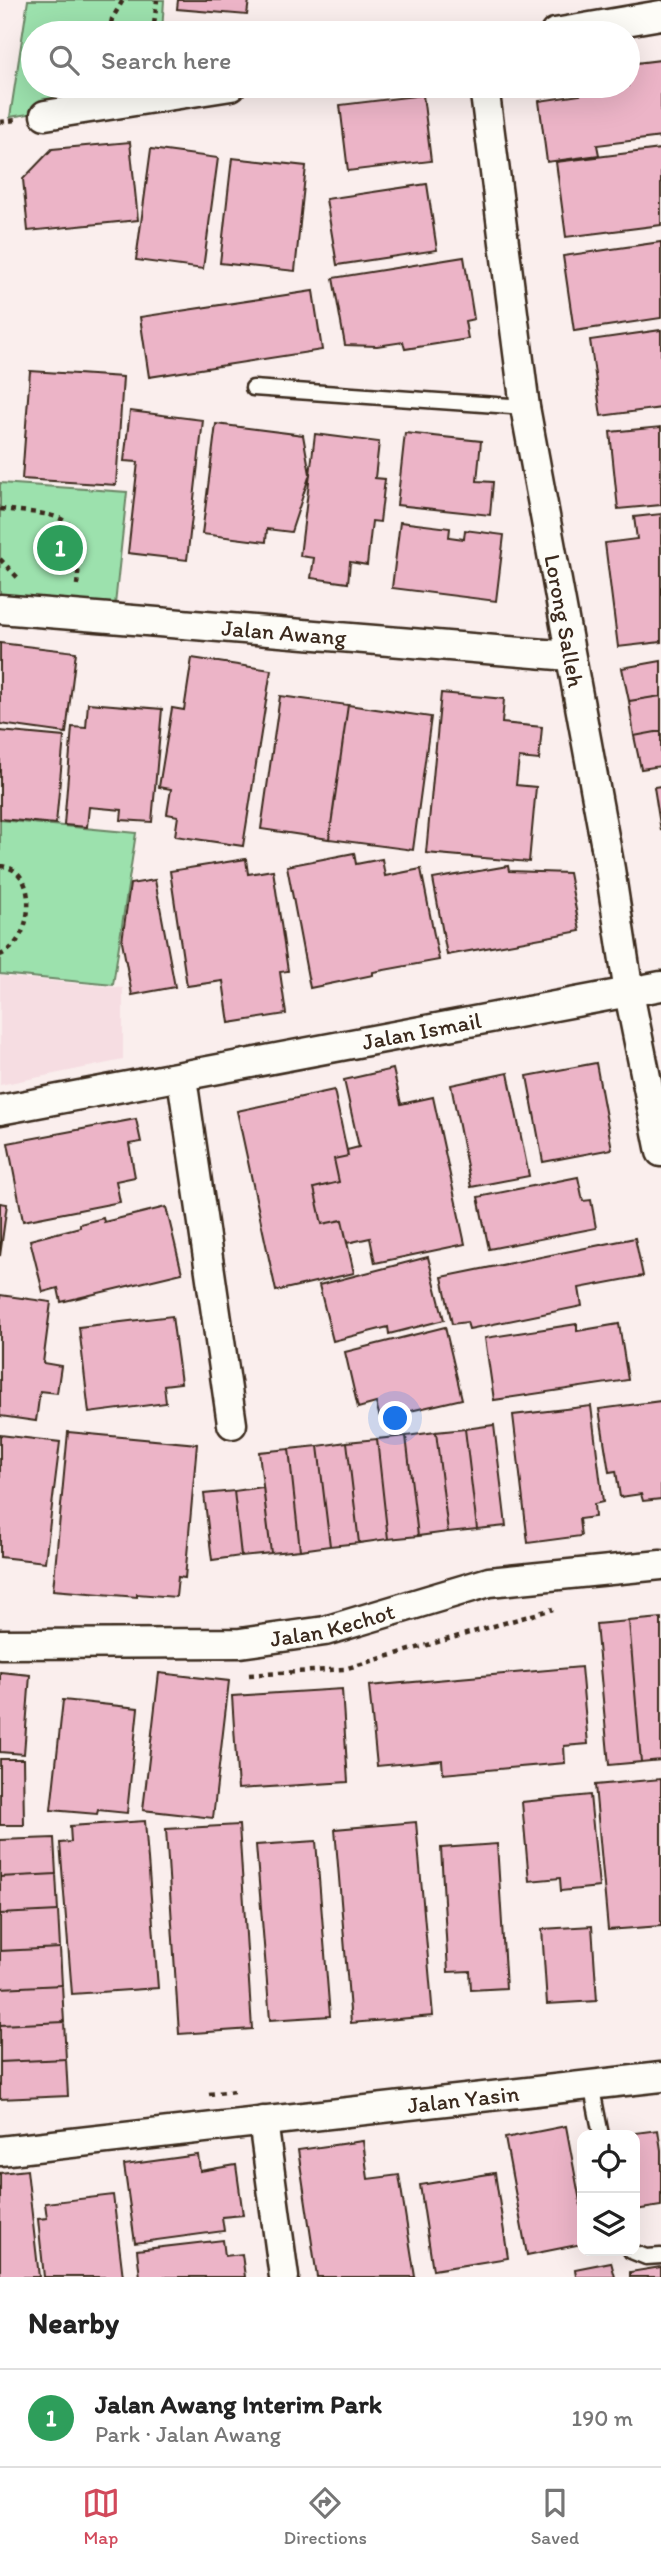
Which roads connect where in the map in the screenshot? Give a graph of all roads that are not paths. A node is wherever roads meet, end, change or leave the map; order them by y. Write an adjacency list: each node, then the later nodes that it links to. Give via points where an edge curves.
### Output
1 (661, 15): 2 (street)
2 (626, 21)
3 (154, 98): 5 (street)
4 (486, 98): 7 (street, Lorong Salleh)
5 (45, 115)
6 (253, 388): 7 (lane)
7 (525, 407): 9 (street, Lorong Salleh)
8 (0, 609): 9 (street, Jalan Awang)
9 (570, 656): 11 (street, Lorong Salleh)
10 (661, 986): 11 (street, Jalan Ismail)
11 (629, 993): 12 (street, Jalan Ismail); 14 (street, Lorong Salleh)
12 (182, 1078): 13 (street, Jalan Ismail); 15 (street)
13 (0, 1111)
14 (661, 1153)
15 (232, 1424)
16 (661, 1565): 17 (street, Jalan Kechot, via 488,1582 325,1631 240,1643)
17 (0, 1644)
18 (661, 2077): 19 (street, Jalan Yasin)
19 (591, 2084): 20 (street, Jalan Yasin); 21 (lane)
20 (263, 2122): 22 (street, Jalan Yasin); 25 (street)
21 (600, 2130)
22 (0, 2151)
23 (640, 2255): 24 (lane)
24 (661, 2256)
25 (284, 2277)

